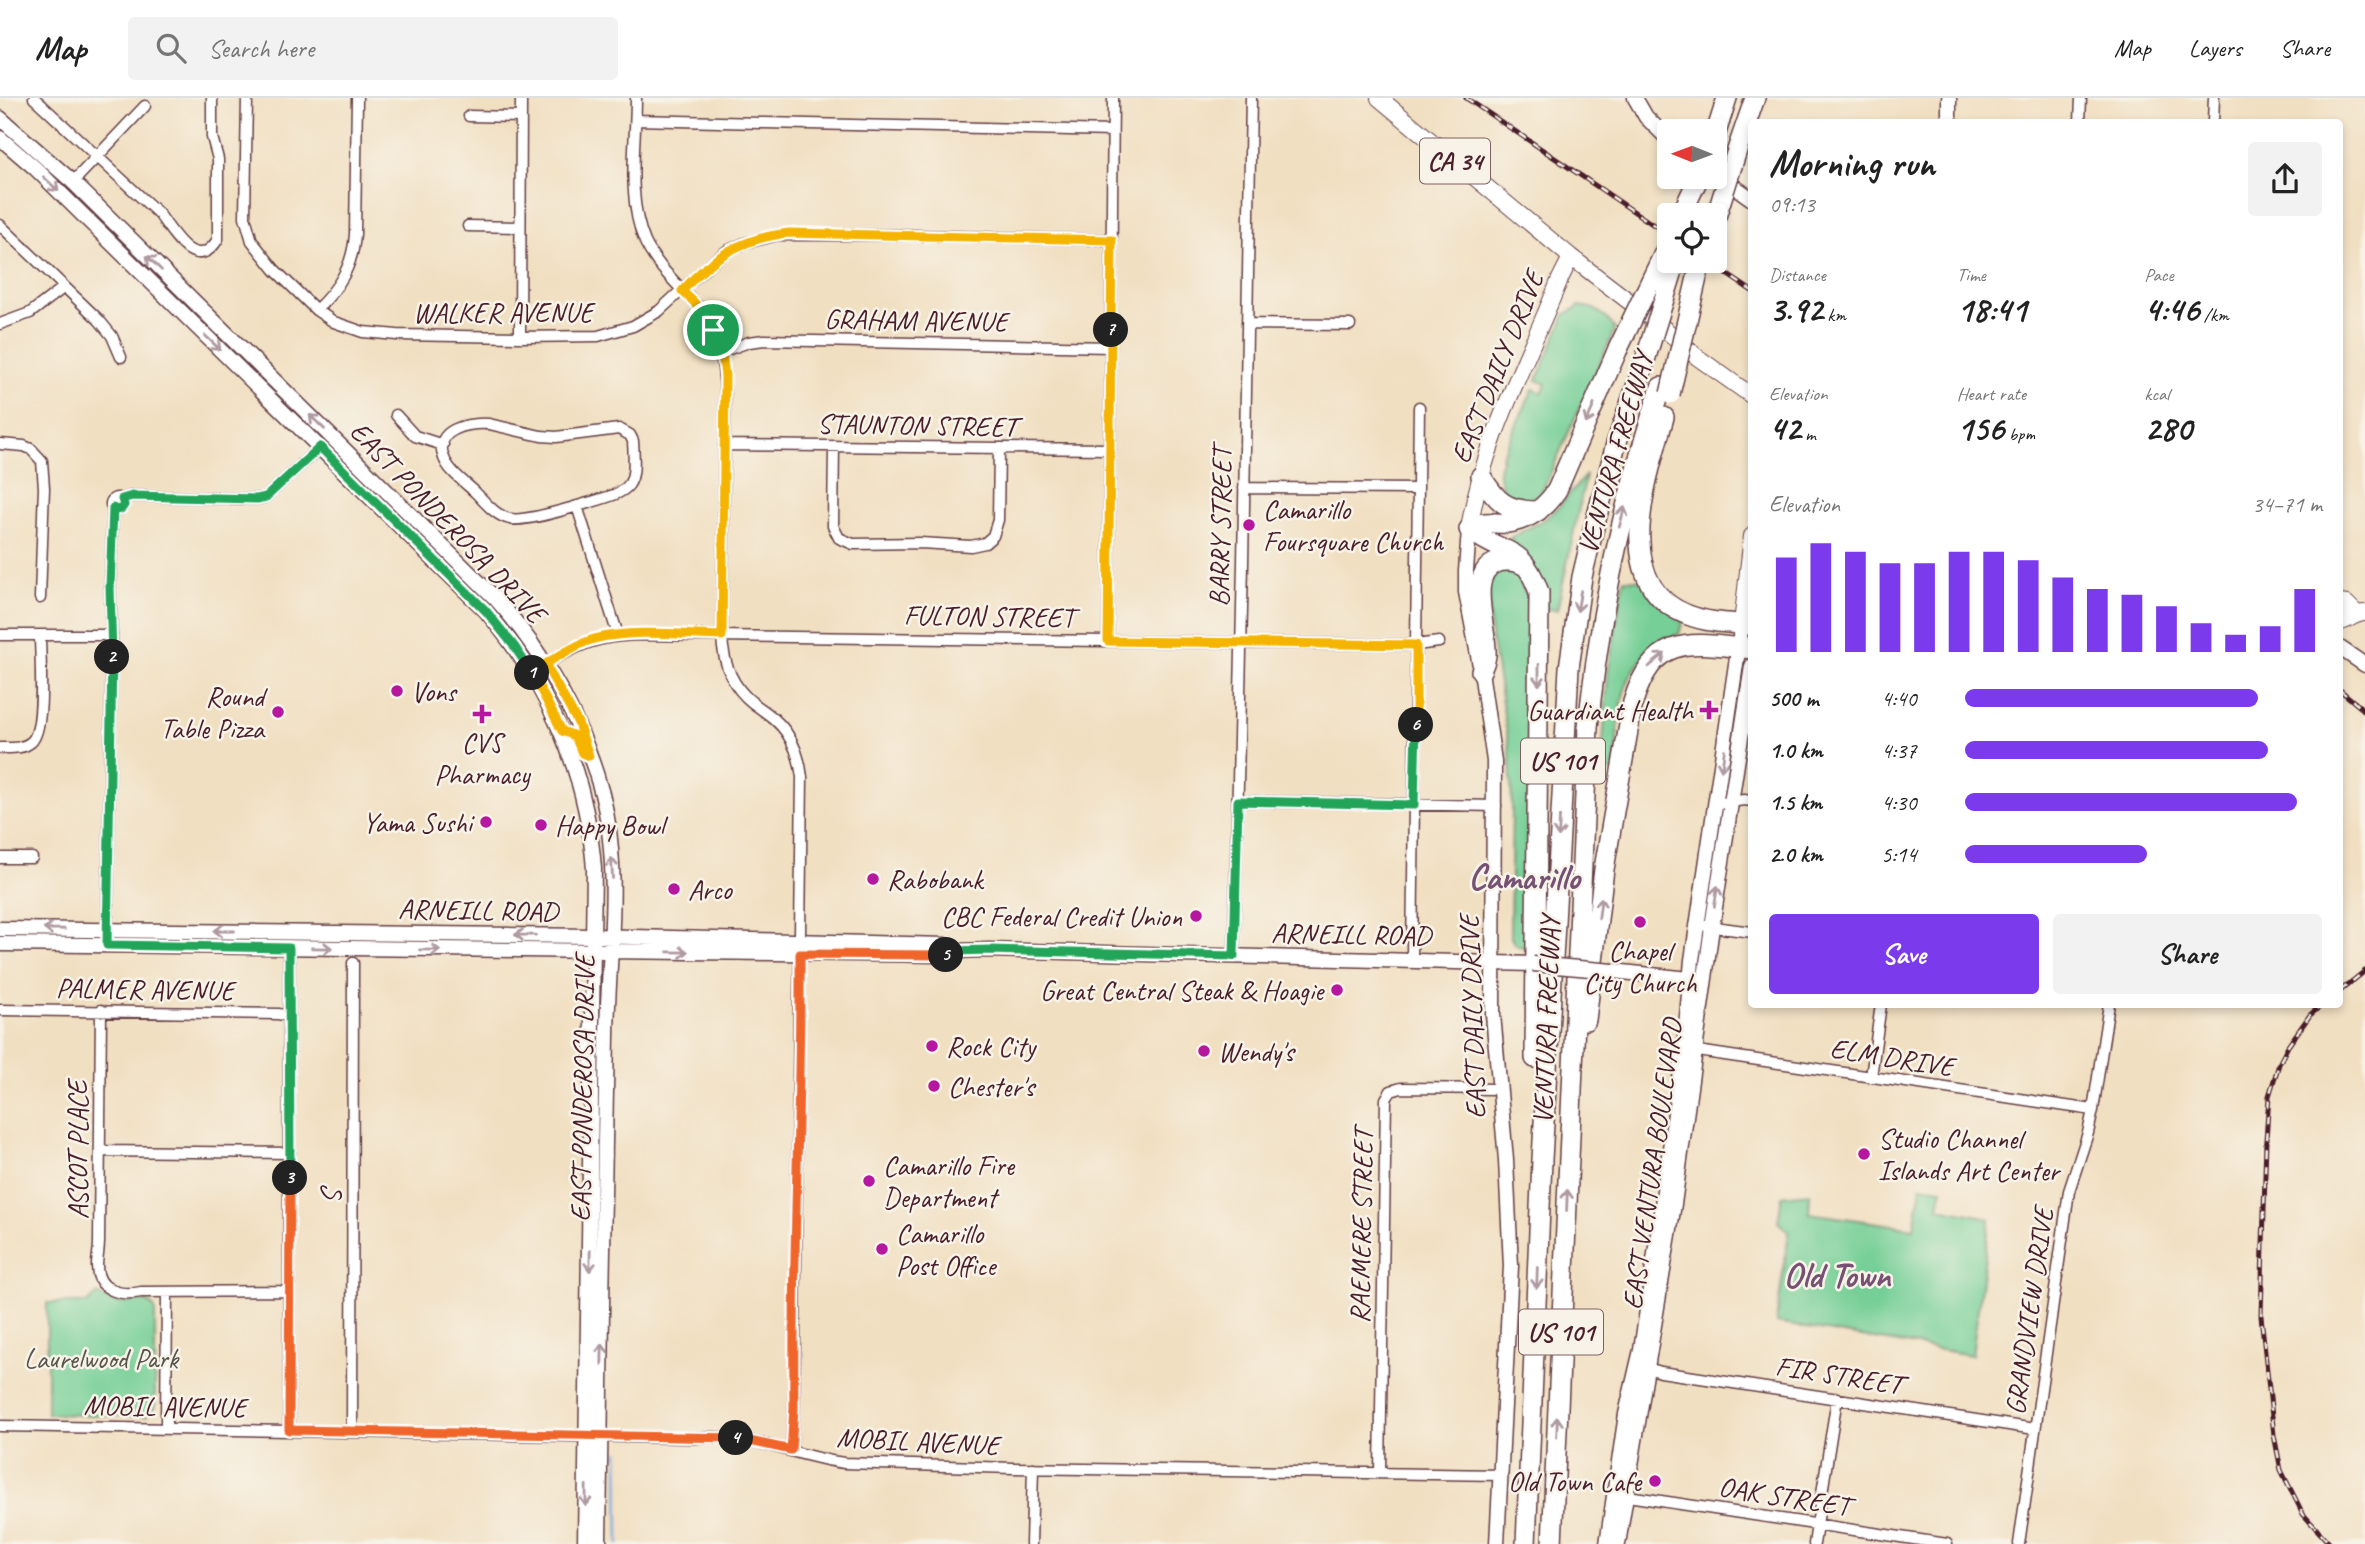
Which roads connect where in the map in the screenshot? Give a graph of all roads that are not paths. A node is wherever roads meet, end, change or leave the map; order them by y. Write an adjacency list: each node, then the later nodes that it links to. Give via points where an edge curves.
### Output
1 (34, 98): 31 (street)
2 (212, 98): 31 (street, via 218,239 206,252 192,253 159,214)
3 (247, 98): 46 (street, WALKER AVENUE, via 245,217 249,233 261,254)
4 (357, 98): 46 (street, via 352,254 341,281)
5 (521, 98): 19 (street)
6 (636, 98): 26 (street)
7 (1113, 98): 29 (street)
8 (1251, 98): 48 (street, BARRY STREET)
9 (1379, 98): 40 (main road, CA 34)
10 (1635, 98): 28 (main road)
11 (1727, 98): 21 (highway)
12 (1755, 98): 27 (highway)
13 (1764, 98): 22 (highway)
14 (1950, 98): 23 (main road)
15 (2081, 98): 24 (street)
16 (2214, 98): 25 (street)
17 (145, 106): 31 (street)
18 (470, 116): 19 (street)
19 (520, 117): 38 (street)
20 (0, 118): 33 (main road, EAST PONDEROSA DRIVE)
21 (1720, 119)
22 (1749, 119)
23 (1949, 119)
24 (2080, 119)
25 (2213, 119)
26 (636, 120): 29 (street); 45 (street, via 637,218 653,256)
27 (1747, 122): 35 (highway, bridge)
28 (1657, 130)
29 (1112, 131): 39 (street)
30 (0, 138): 62 (main road, EAST PONDEROSA DRIVE, one-way to 62)
31 (96, 158): 33 (street)
32 (1727, 181): 34 (main road)
33 (73, 182): 89 (main road, EAST PONDEROSA DRIVE, one-way to 33, via 498,600)
34 (1748, 196)
35 (1720, 203)
36 (0, 225): 44 (street)
37 (468, 226): 38 (street)
38 (519, 227): 50 (street)
39 (1112, 240): 45 (street, WALKER AVENUE, via 778,234 727,251); 51 (street)
40 (1571, 257): 55 (main road, CA 34); 65 (main road, EAST DAILY DRIVE)
41 (1657, 268): 69 (highway, one-way to 69, bridge, via 1557,490)
42 (1672, 273): 130 (highway, VENTURA FREEWAY / US 101, one-way to 130, bridge, via 1594,527 1569,668)
43 (1699, 273): 54 (highway, bridge)
44 (63, 288): 47 (street, via 30,313); 53 (street, via 108,330)
45 (682, 291): 50 (street, WALKER AVENUE, via 659,311 619,331 587,338); 52 (street, via 707,318)
46 (316, 310): 50 (street, WALKER AVENUE, via 345,327 377,334)
47 (0, 324)
48 (1247, 324): 49 (street); 66 (street, BARRY STREET)
49 (1350, 324)
50 (520, 337)
51 (1111, 347): 52 (street, GRAHAM AVENUE, via 764,340); 64 (street)
52 (722, 352): 60 (street)
53 (121, 357)
54 (1665, 390): 77 (highway, via 1638,531 1646,576 1656,592 1686,615); 127 (highway, VENTURA FREEWAY / US 101, one-way to 54, via 1584,784 1596,651 1619,530 1636,466)
55 (1748, 393)
56 (1419, 407): 67 (street)
57 (396, 415): 59 (street, via 415,436)
58 (0, 444): 72 (street, via 24,446 42,461)
59 (443, 445): 68 (street, via 449,467 505,518); 68 (street, via 451,431 465,425 489,424 556,437 612,428 625,431 633,441 630,485 622,493)
60 (724, 445): 61 (street, STAUNTON STREET); 82 (street)
61 (834, 446): 63 (street, STAUNTON STREET); 63 (street, via 833,526 839,538 853,544 985,543 993,536 998,520)
62 (320, 447): 80 (street, via 266,497 122,499 121,509 113,508); 93 (main road, EAST PONDEROSA DRIVE, via 486,611 531,671)
63 (999, 449): 64 (street, STAUNTON STREET)
64 (1110, 449): 83 (street)
65 (1481, 476): 69 (highway, via 1508,507); 70 (main road, EAST DAILY DRIVE)
66 (1244, 488): 67 (street); 85 (street, BARRY STREET)
67 (1418, 489): 86 (street)
68 (577, 506): 81 (street)
69 (1539, 511): 70 (highway, via 1517,521)
70 (1469, 529): 71 (highway, via 1483,540 1511,550); 91 (main road, EAST DAILY DRIVE, via 1466,592)
71 (1530, 570): 91 (highway, via 1506,561 1483,573 1480,594 1486,655); 130 (highway, one-way to 130, via 1539,592 1540,616 1534,1088)
72 (40, 598)
73 (2343, 603): 75 (main road)
74 (1748, 606): 77 (main road, EAST VENTURA BOULEVARD)
75 (2360, 613): 76 (main road)
76 (2343, 621)
77 (1747, 624): 87 (main road, EAST VENTURA BOULEVARD)
78 (0, 635): 79 (street)
79 (40, 635): 80 (street); 94 (street, via 39,730 29,744)
80 (112, 635): 107 (street)
81 (618, 635): 82 (street, FULTON STREET); 89 (street, FULTON STREET, via 585,642)
82 (722, 636): 83 (street, FULTON STREET); 111 (street, via 734,682 785,730 799,760)
83 (1108, 641): 85 (street, FULTON STREET)
84 (1439, 642): 86 (street, FULTON STREET)
85 (1241, 644): 86 (street, FULTON STREET); 96 (street, BARRY STREET)
86 (1416, 645): 99 (street)
87 (1745, 648): 98 (main road, EAST VENTURA BOULEVARD, one-way to 98); 127 (highway, one-way to 87, via 1604,869 1639,684 1659,656 1674,648 1707,643)
88 (2343, 651): 90 (main road)
89 (545, 664): 95 (main road, EAST PONDEROSA DRIVE, via 578,723)
90 (2365, 664)
91 (1482, 671): 100 (main road, EAST DAILY DRIVE)
92 (1748, 686): 98 (main road, EAST VENTURA BOULEVARD)
93 (562, 731): 95 (main road, via 575,736 582,753); 106 (main road, EAST PONDEROSA DRIVE, via 590,832)
94 (0, 748)
95 (589, 756): 109 (main road, EAST PONDEROSA DRIVE, one-way to 95, via 613,888 608,830)
96 (1238, 801): 99 (street); 113 (street, BARRY STREET)
97 (1748, 801): 98 (street)
98 (1724, 803): 103 (main road, EAST VENTURA BOULEVARD, one-way to 98); 103 (main road, EAST VENTURA BOULEVARD, via 1704,880)
99 (1414, 805): 100 (street); 114 (street)
100 (1496, 806): 115 (main road, EAST DAILY DRIVE)
101 (0, 858): 102 (street)
102 (32, 858)
103 (1705, 926): 105 (street); 117 (main road, EAST VENTURA BOULEVARD)
104 (0, 929): 107 (main road, ARNEILL ROAD, one-way to 104)
105 (1748, 931)
106 (593, 936): 107 (main road, ARNEILL ROAD, one-way to 107); 109 (main road, ARNEILL ROAD); 112 (main road, EAST PONDEROSA DRIVE)
107 (107, 938): 108 (main road, ARNEILL ROAD); 110 (main road, ARNEILL ROAD)
108 (0, 944)
109 (610, 944): 111 (main road, ARNEILL ROAD); 112 (main road, ARNEILL ROAD); 140 (main road, EAST PONDEROSA DRIVE, one-way to 109)
110 (289, 948): 112 (main road, ARNEILL ROAD, one-way to 112); 122 (street)
111 (800, 948): 113 (main road, ARNEILL ROAD, via 945,945 954,951); 141 (street)
112 (592, 951): 140 (main road, EAST PONDEROSA DRIVE, one-way to 140)
113 (1234, 956): 114 (main road, ARNEILL ROAD)
114 (1412, 959): 115 (main road, ARNEILL ROAD)
115 (1492, 961): 117 (main road, ARNEILL ROAD, bridge); 125 (main road, EAST DAILY DRIVE)
116 (353, 963): 139 (street, S)
117 (1697, 980): 123 (main road, EAST VENTURA BOULEVARD)
118 (1880, 1008): 124 (street)
119 (2108, 1008): 126 (street, GRANDVIEW DRIVE)
120 (0, 1010): 121 (street, PALMER AVENUE)
121 (101, 1010): 122 (street, PALMER AVENUE); 128 (street, ASCOT PLACE)
122 (289, 1016): 129 (street)
123 (1690, 1050): 124 (street, ELM DRIVE); 133 (main road, EAST VENTURA BOULEVARD)
124 (1871, 1077): 126 (street, ELM DRIVE)
125 (1499, 1089): 143 (street, RAEMERE STREET, via 1398,1088 1386,1099); 144 (main road, EAST DAILY DRIVE, via 1511,1266)
126 (2093, 1110): 137 (street, GRANDVIEW DRIVE, via 2068,1191)
127 (1570, 1121): 152 (highway, VENTURA FREEWAY / US 101, one-way to 127)
128 (100, 1151): 129 (street); 132 (street, ASCOT PLACE, via 97,1265 101,1280 122,1294)
129 (290, 1153): 131 (street)
130 (1542, 1160): 151 (highway, VENTURA FREEWAY / US 101, one-way to 151)
131 (289, 1291): 132 (street); 138 (street)
132 (167, 1292): 136 (street)
133 (1642, 1367): 134 (street, FIR STREET); 145 (main road, EAST VENTURA BOULEVARD)
134 (1837, 1398): 137 (street, FIR STREET); 146 (street)
135 (0, 1426): 136 (street, MOBIL AVENUE)
136 (166, 1428): 138 (street, MOBIL AVENUE)
137 (2035, 1429): 157 (street, GRANDVIEW DRIVE)
138 (289, 1430): 139 (street, MOBIL AVENUE)
139 (352, 1432): 140 (street, MOBIL AVENUE)
140 (594, 1436): 141 (street, MOBIL AVENUE, via 744,1438); 147 (main road, EAST PONDEROSA DRIVE, one-way to 147); 148 (main road, EAST PONDEROSA DRIVE)
141 (791, 1450): 142 (street, MOBIL AVENUE, via 844,1463)
142 (1033, 1468): 143 (street, MOBIL AVENUE); 149 (street)
143 (1380, 1472): 144 (street, MOBIL AVENUE)
144 (1502, 1475): 150 (main road, EAST DAILY DRIVE)
145 (1620, 1494): 146 (street, OAK STREET); 153 (main road, EAST VENTURA BOULEVARD); 154 (main road, EAST VENTURA BOULEVARD)
146 (1817, 1525): 155 (street); 156 (street, OAK STREET)
147 (585, 1544)
148 (599, 1544)
149 (1031, 1544)
150 (1497, 1544)
151 (1526, 1544)
152 (1552, 1544)
153 (1607, 1544)
154 (1618, 1544)
155 (1814, 1544)
156 (1947, 1544)
157 (2019, 1544)

